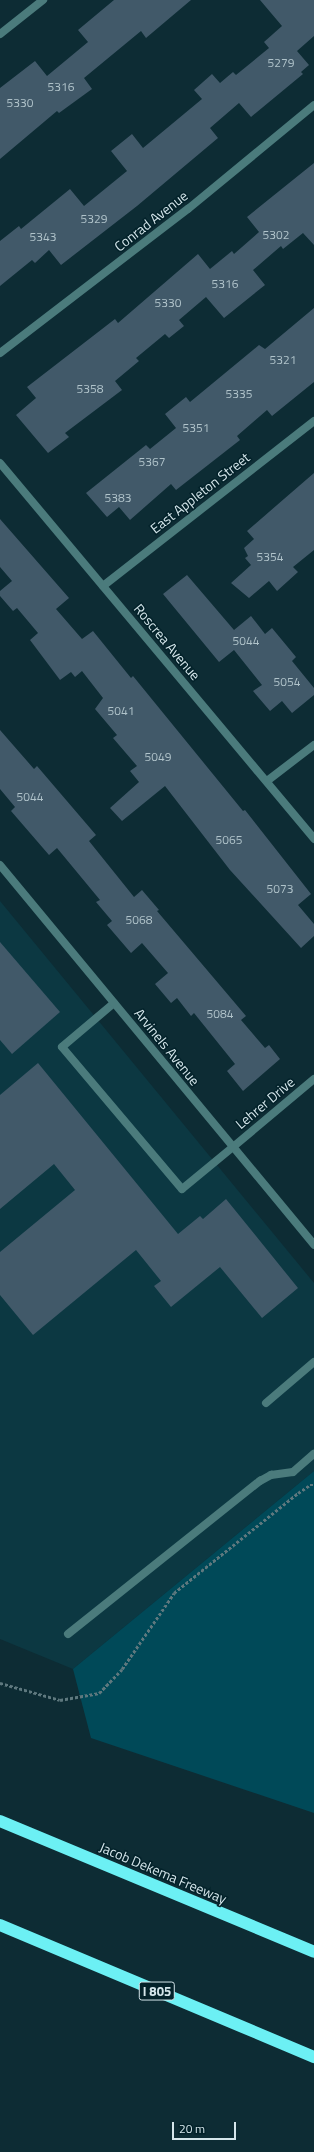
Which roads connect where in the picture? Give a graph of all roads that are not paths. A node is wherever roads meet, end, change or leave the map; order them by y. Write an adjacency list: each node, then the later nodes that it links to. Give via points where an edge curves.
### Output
1 (43, 0): 2 (street)
2 (0, 34)
3 (314, 105): 4 (street, Conrad Avenue, via 188,209)
4 (0, 353)
5 (314, 421): 7 (street, East Appleton Street)
6 (0, 463): 7 (street, Roscrea Avenue)
7 (103, 586): 9 (street, Roscrea Avenue)
8 (314, 744): 9 (street)
9 (267, 781): 10 (street, Roscrea Avenue)
10 (314, 839)
11 (0, 865): 12 (street, Arvinels Avenue)
12 (114, 1003): 14 (street, Arvinels Avenue); 14 (street, Lehrer Drive, via 62,1047 182,1189)
13 (314, 1079): 14 (street, Lehrer Drive)
14 (233, 1147): 15 (street, Arvinels Avenue)
15 (314, 1245)
16 (314, 1362): 17 (street)
17 (266, 1403)
18 (314, 1454): 19 (street, via 293,1472 271,1475 260,1482)
19 (68, 1634)
20 (0, 1821): 22 (highway, Jacob Dekema Freeway)
21 (0, 1924): 23 (highway, I 805)
22 (314, 1952)
23 (314, 2057)

